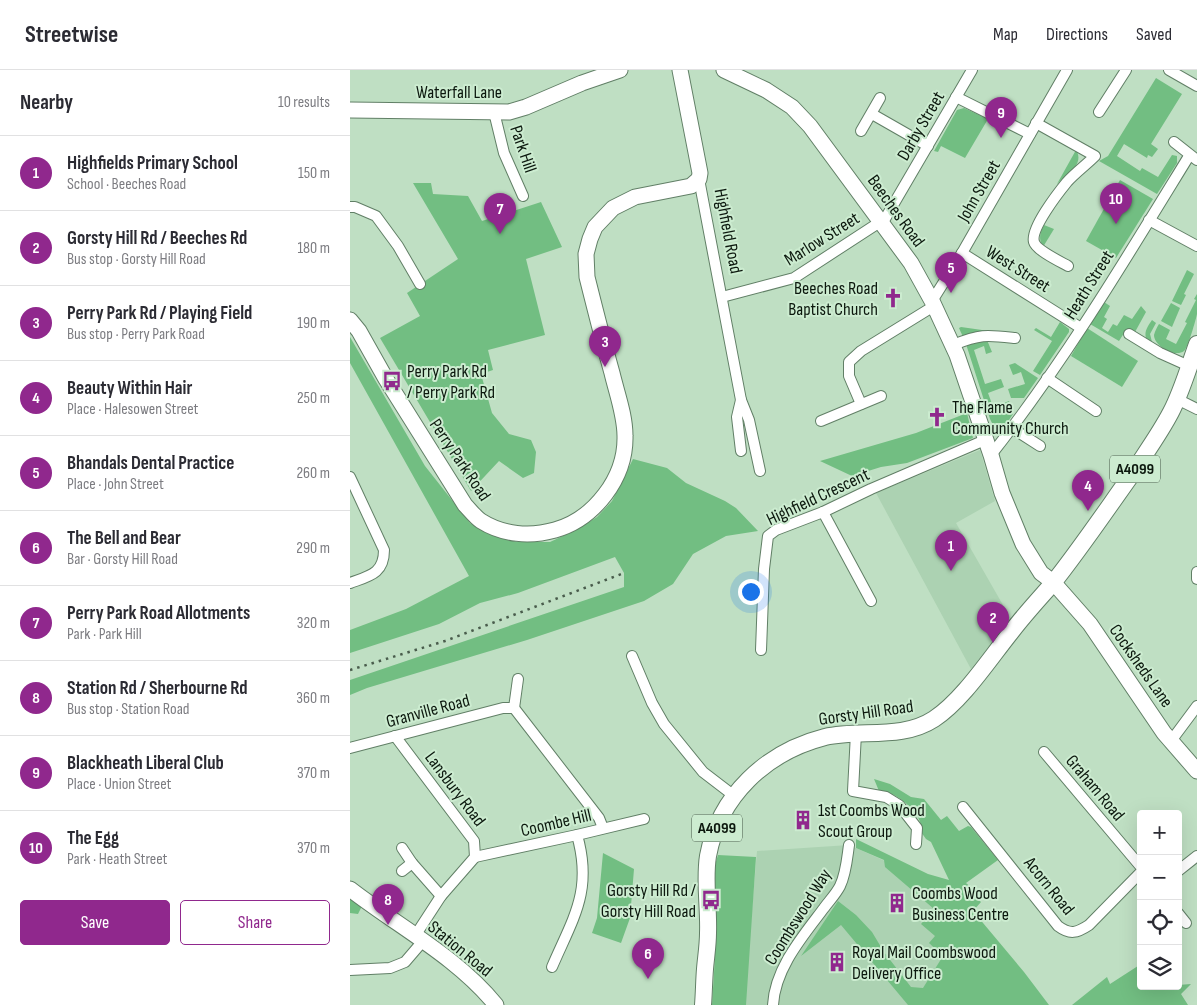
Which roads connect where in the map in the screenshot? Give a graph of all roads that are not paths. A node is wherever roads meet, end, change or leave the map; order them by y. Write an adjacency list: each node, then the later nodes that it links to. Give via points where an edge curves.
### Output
1 (620, 70): 12 (street, Waterfall Lane, via 526,107)
2 (680, 70): 21 (street, Highfield Road)
3 (724, 70): 25 (street, Beeches Road, via 766,90 792,107 810,126)
4 (972, 70): 9 (street, Darby Street)
5 (1066, 70): 15 (street, John Street)
6 (1126, 70): 13 (street)
7 (1170, 70): 8 (street)
8 (1197, 86)
9 (956, 97): 17 (street); 19 (street, Darby Street)
10 (880, 98): 14 (street)
11 (350, 110): 12 (street, Waterfall Lane)
12 (494, 112): 22 (street, Park Hill, via 504,153)
13 (1099, 112)
14 (872, 114): 16 (street); 19 (street)
15 (1036, 123): 17 (street, John Street); 28 (street, via 1095,156 1068,182 1034,236 1038,248)
16 (861, 131)
17 (1030, 134): 27 (street, John Street)
18 (1174, 142): 20 (street)
19 (928, 146): 25 (street, Darby Street)
20 (1193, 158): 24 (street, Heath Street)
21 (699, 179): 30 (street, Highfield Road); 32 (street, Perry Park Road, via 691,186 635,197 613,208 595,227 590,239 586,254 587,277 623,417 625,444 610,488 587,513 561,529 525,535 481,521 465,505)
22 (523, 196)
23 (350, 207): 29 (street, via 376,216)
24 (1149, 220): 26 (street); 33 (street, Heath Street)
25 (881, 223): 30 (street, Marlow Street, via 794,278); 31 (street, Beeches Road, via 910,262)
26 (1197, 246)
27 (962, 253): 31 (street, John Street); 33 (street, West Street)
28 (1068, 266)
29 (420, 284)
30 (722, 296): 42 (street, Highfield Road)
31 (933, 303): 37 (street, Beeches Road); 43 (street, via 849,362 849,376)
32 (350, 320)
33 (1081, 328): 39 (street, Heath Street)
34 (1129, 334): 38 (street)
35 (1015, 338): 37 (street, via 988,335)
36 (1197, 344): 38 (main road, A4099)
37 (953, 345): 48 (street, Beeches Road)
38 (1189, 366): 41 (main road, A4099)
39 (1046, 378): 45 (street); 47 (street, Heath Street)
40 (881, 396): 43 (street)
41 (1177, 399): 44 (street); 57 (main road, A4099, via 1158,435)
42 (742, 400): 50 (street, via 737,417); 52 (street)
43 (861, 404): 46 (street)
44 (1197, 409)
45 (1096, 411)
46 (821, 421)
47 (1012, 428): 49 (street); 51 (street, Heath Street)
48 (985, 440): 51 (street, Beeches Road); 54 (street, Highfield Crescent)
49 (1040, 446)
50 (742, 451)
51 (991, 455): 57 (street, Beeches Road, via 1002,493 1023,544 1041,573)
52 (760, 471)
53 (350, 477): 58 (street, via 384,550 384,559 372,575)
54 (823, 512): 59 (street); 60 (street, Highfield Crescent, via 768,536)
55 (1197, 572): 56 (street)
56 (1197, 579)
57 (1053, 582): 65 (main road, Gorsty Hill Road / A4099, via 956,700 937,718 908,731); 67 (street, Cocksheds Lane, via 1090,624)
58 (350, 583)
59 (870, 601)
60 (762, 650)
61 (632, 656): 71 (street, via 664,724 703,772)
62 (518, 679): 64 (street)
63 (1197, 706): 67 (street)
64 (514, 708): 66 (street, Granville Road, via 503,708); 74 (street, via 600,818)
65 (856, 733): 71 (main road, Gorsty Hill Road / A4099, via 823,738 788,751 768,762); 76 (street, via 853,791 886,798 899,805 917,828)
66 (395, 736): 68 (street, Granville Road); 80 (street, Lansbury Road, via 474,841)
67 (1171, 741): 70 (street, Cocksheds Lane)
68 (350, 748)
69 (1044, 752): 82 (street, Graham Road)
70 (1197, 771)
71 (733, 795): 94 (main road, Gorsty Hill Road / A4099, via 717,828 708,861 708,934)
72 (963, 807): 85 (street, Acorn Road, via 1065,931 1080,931 1089,925)
73 (644, 819): 74 (street, Coombe Hill)
74 (603, 828): 75 (street, Coombe Hill)
75 (577, 836): 80 (street, Coombe Hill); 91 (street, via 584,868 579,906)
76 (916, 844)
77 (849, 845): 95 (street, Coombswood Way, via 840,887 784,968)
78 (402, 848): 81 (street)
79 (1197, 856): 83 (street)
80 (475, 857): 87 (street)
81 (412, 863): 84 (street); 87 (street)
82 (1137, 863)
83 (1182, 868)
84 (402, 872)
85 (1137, 876)
86 (350, 889): 90 (street, Station Road)
87 (441, 896): 90 (street)
88 (1182, 918): 89 (street)
89 (1186, 923)
90 (419, 938): 92 (street, via 405,962 390,968); 93 (street, Station Road, via 458,967)
91 (552, 967)
92 (350, 970)
93 (496, 1005)
94 (703, 1005)
95 (773, 1005)

